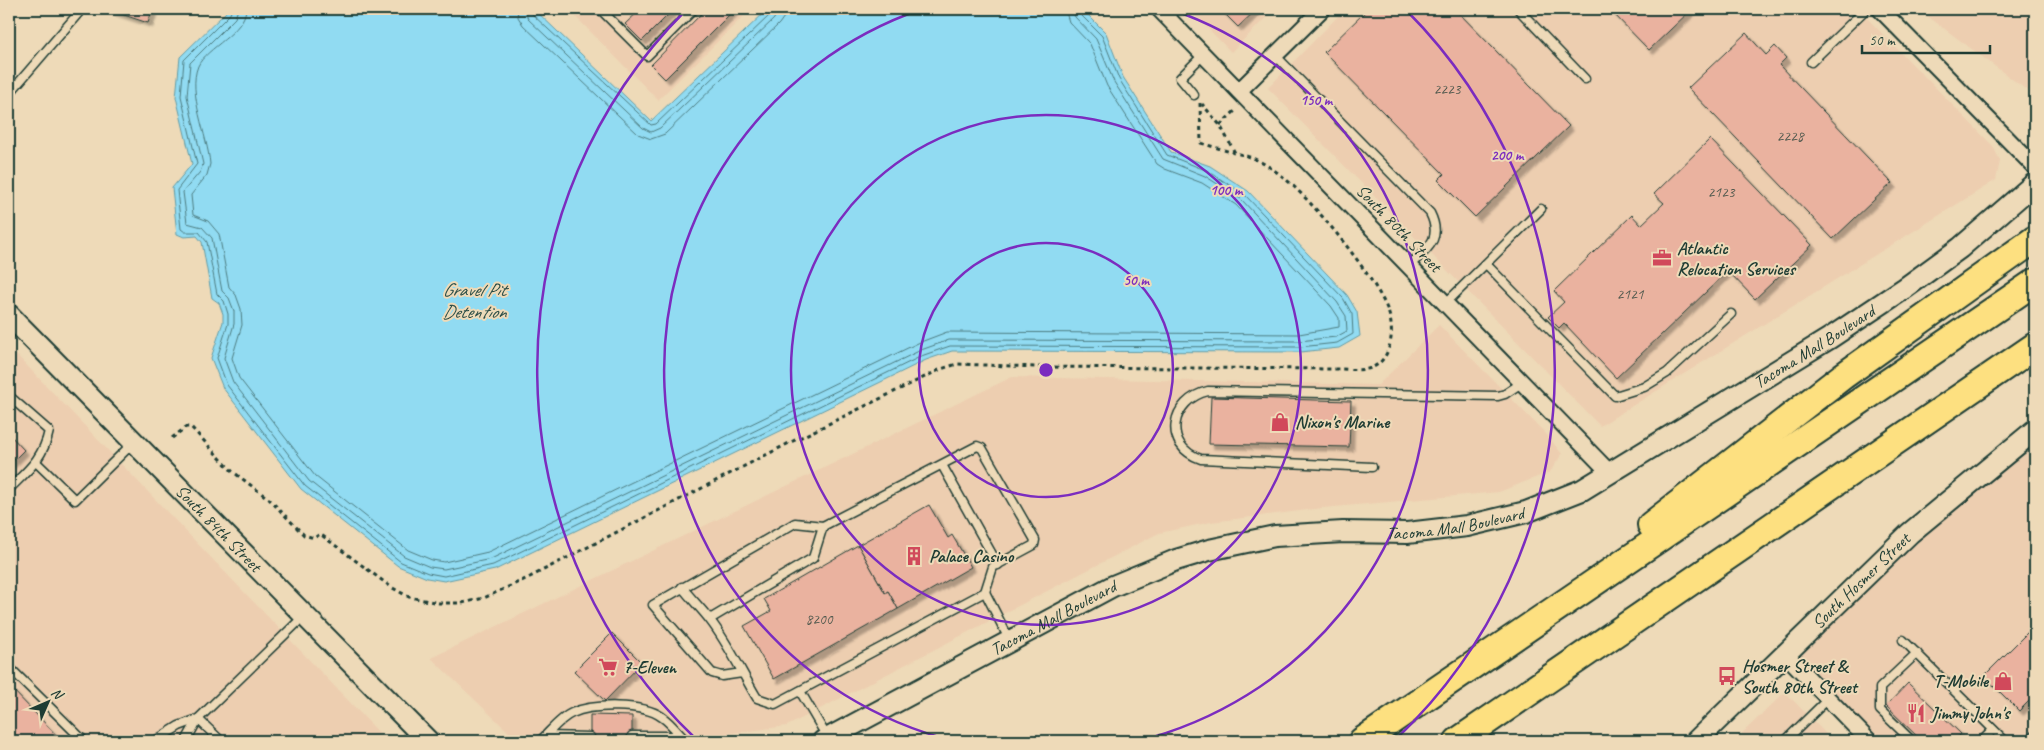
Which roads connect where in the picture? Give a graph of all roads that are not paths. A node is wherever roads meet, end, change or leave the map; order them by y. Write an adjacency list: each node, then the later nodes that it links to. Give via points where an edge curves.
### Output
1 (82, 9): 14 (lane)
2 (600, 9): 3 (lane, via 647,56)
3 (694, 9)
4 (1159, 9): 9 (street, South 80th Street)
5 (1322, 9): 10 (street)
6 (1518, 9): 12 (lane)
7 (1866, 9): 11 (lane)
8 (1880, 9): 16 (street)
9 (1204, 54): 13 (street, South 80th Street); 15 (lane, via 1180,78)
10 (1275, 54): 13 (street); 21 (lane, via 1430,213 1436,227 1435,238)
11 (1811, 62)
12 (1585, 79)
13 (1239, 90): 21 (street, South 80th Street)
14 (9, 94)
15 (1194, 95)
16 (2035, 167)
17 (2035, 182): 34 (main road, Tacoma Mall Boulevard, via 1960,248 1905,288)
18 (1541, 209): 20 (lane)
19 (2035, 239): 47 (highway, via 1768,433)
20 (1486, 264): 23 (lane); 24 (lane, via 1615,396 1644,387 1666,373)
21 (1410, 266): 23 (street, South 80th Street)
22 (2035, 282): 47 (highway)
23 (1446, 303): 27 (street, South 80th Street)
24 (1731, 314)
25 (9, 315): 30 (main road, South 84th Street)
26 (2035, 346): 67 (highway)
27 (1523, 382): 33 (lane, via 1498,396 1208,390 1185,402 1175,420 1175,429 1183,446 1202,459); 34 (street, South 80th Street)
28 (9, 396): 31 (lane, via 49,431 45,448)
29 (2035, 430): 45 (main road, South Hosmer Street, via 1910,532)
30 (134, 442): 31 (lane, via 75,500); 40 (main road, South 84th Street)
31 (36, 462): 35 (lane)
32 (942, 465): 36 (lane); 37 (lane); 37 (lane, via 977,446 982,448 1035,540 1034,545)
33 (1372, 467)
34 (1611, 474): 43 (main road, Tacoma Mall Boulevard, via 1547,504 1467,526 1407,533 1309,533 1209,550 1136,576)
35 (9, 488)
36 (824, 526): 38 (lane, via 795,523); 41 (lane, via 813,558)
37 (998, 565): 39 (lane, via 993,567)
38 (682, 587): 41 (lane); 48 (lane, via 653,605 712,673 722,676)
39 (984, 592): 43 (lane); 49 (lane)
40 (303, 617): 51 (lane); 64 (main road, South 84th Street)
41 (710, 619): 48 (lane)
42 (1903, 640): 44 (lane)
43 (1011, 641): 58 (main road, Tacoma Mall Boulevard)
44 (1917, 653): 52 (lane); 70 (lane, via 1880,688 1880,710)
45 (1785, 654): 50 (street); 59 (main road, South Hosmer Street)
46 (9, 667): 60 (lane)
47 (1466, 670): 66 (highway)
48 (742, 673): 49 (lane, via 757,698 775,704)
49 (800, 691): 58 (lane)
50 (1828, 699): 68 (lane); 69 (street)
51 (198, 720): 61 (lane, via 179,726); 62 (lane); 63 (lane)
52 (1993, 730): 71 (lane); 72 (lane)
53 (2035, 735): 73 (lane)
54 (590, 736): 57 (lane)
55 (632, 736): 56 (lane)
56 (683, 738): 57 (lane, via 661,716 643,709 618,707 590,708 570,714); 65 (lane)
57 (546, 739)
58 (826, 740)
59 (1700, 740)
60 (84, 741)
61 (155, 741)
62 (186, 741)
63 (221, 741)
64 (428, 741)
65 (673, 741)
66 (1362, 741)
67 (1458, 741)
68 (1785, 741)
69 (1869, 741)
70 (1912, 741)
71 (1982, 741)
72 (2004, 741)
73 (2028, 741)

